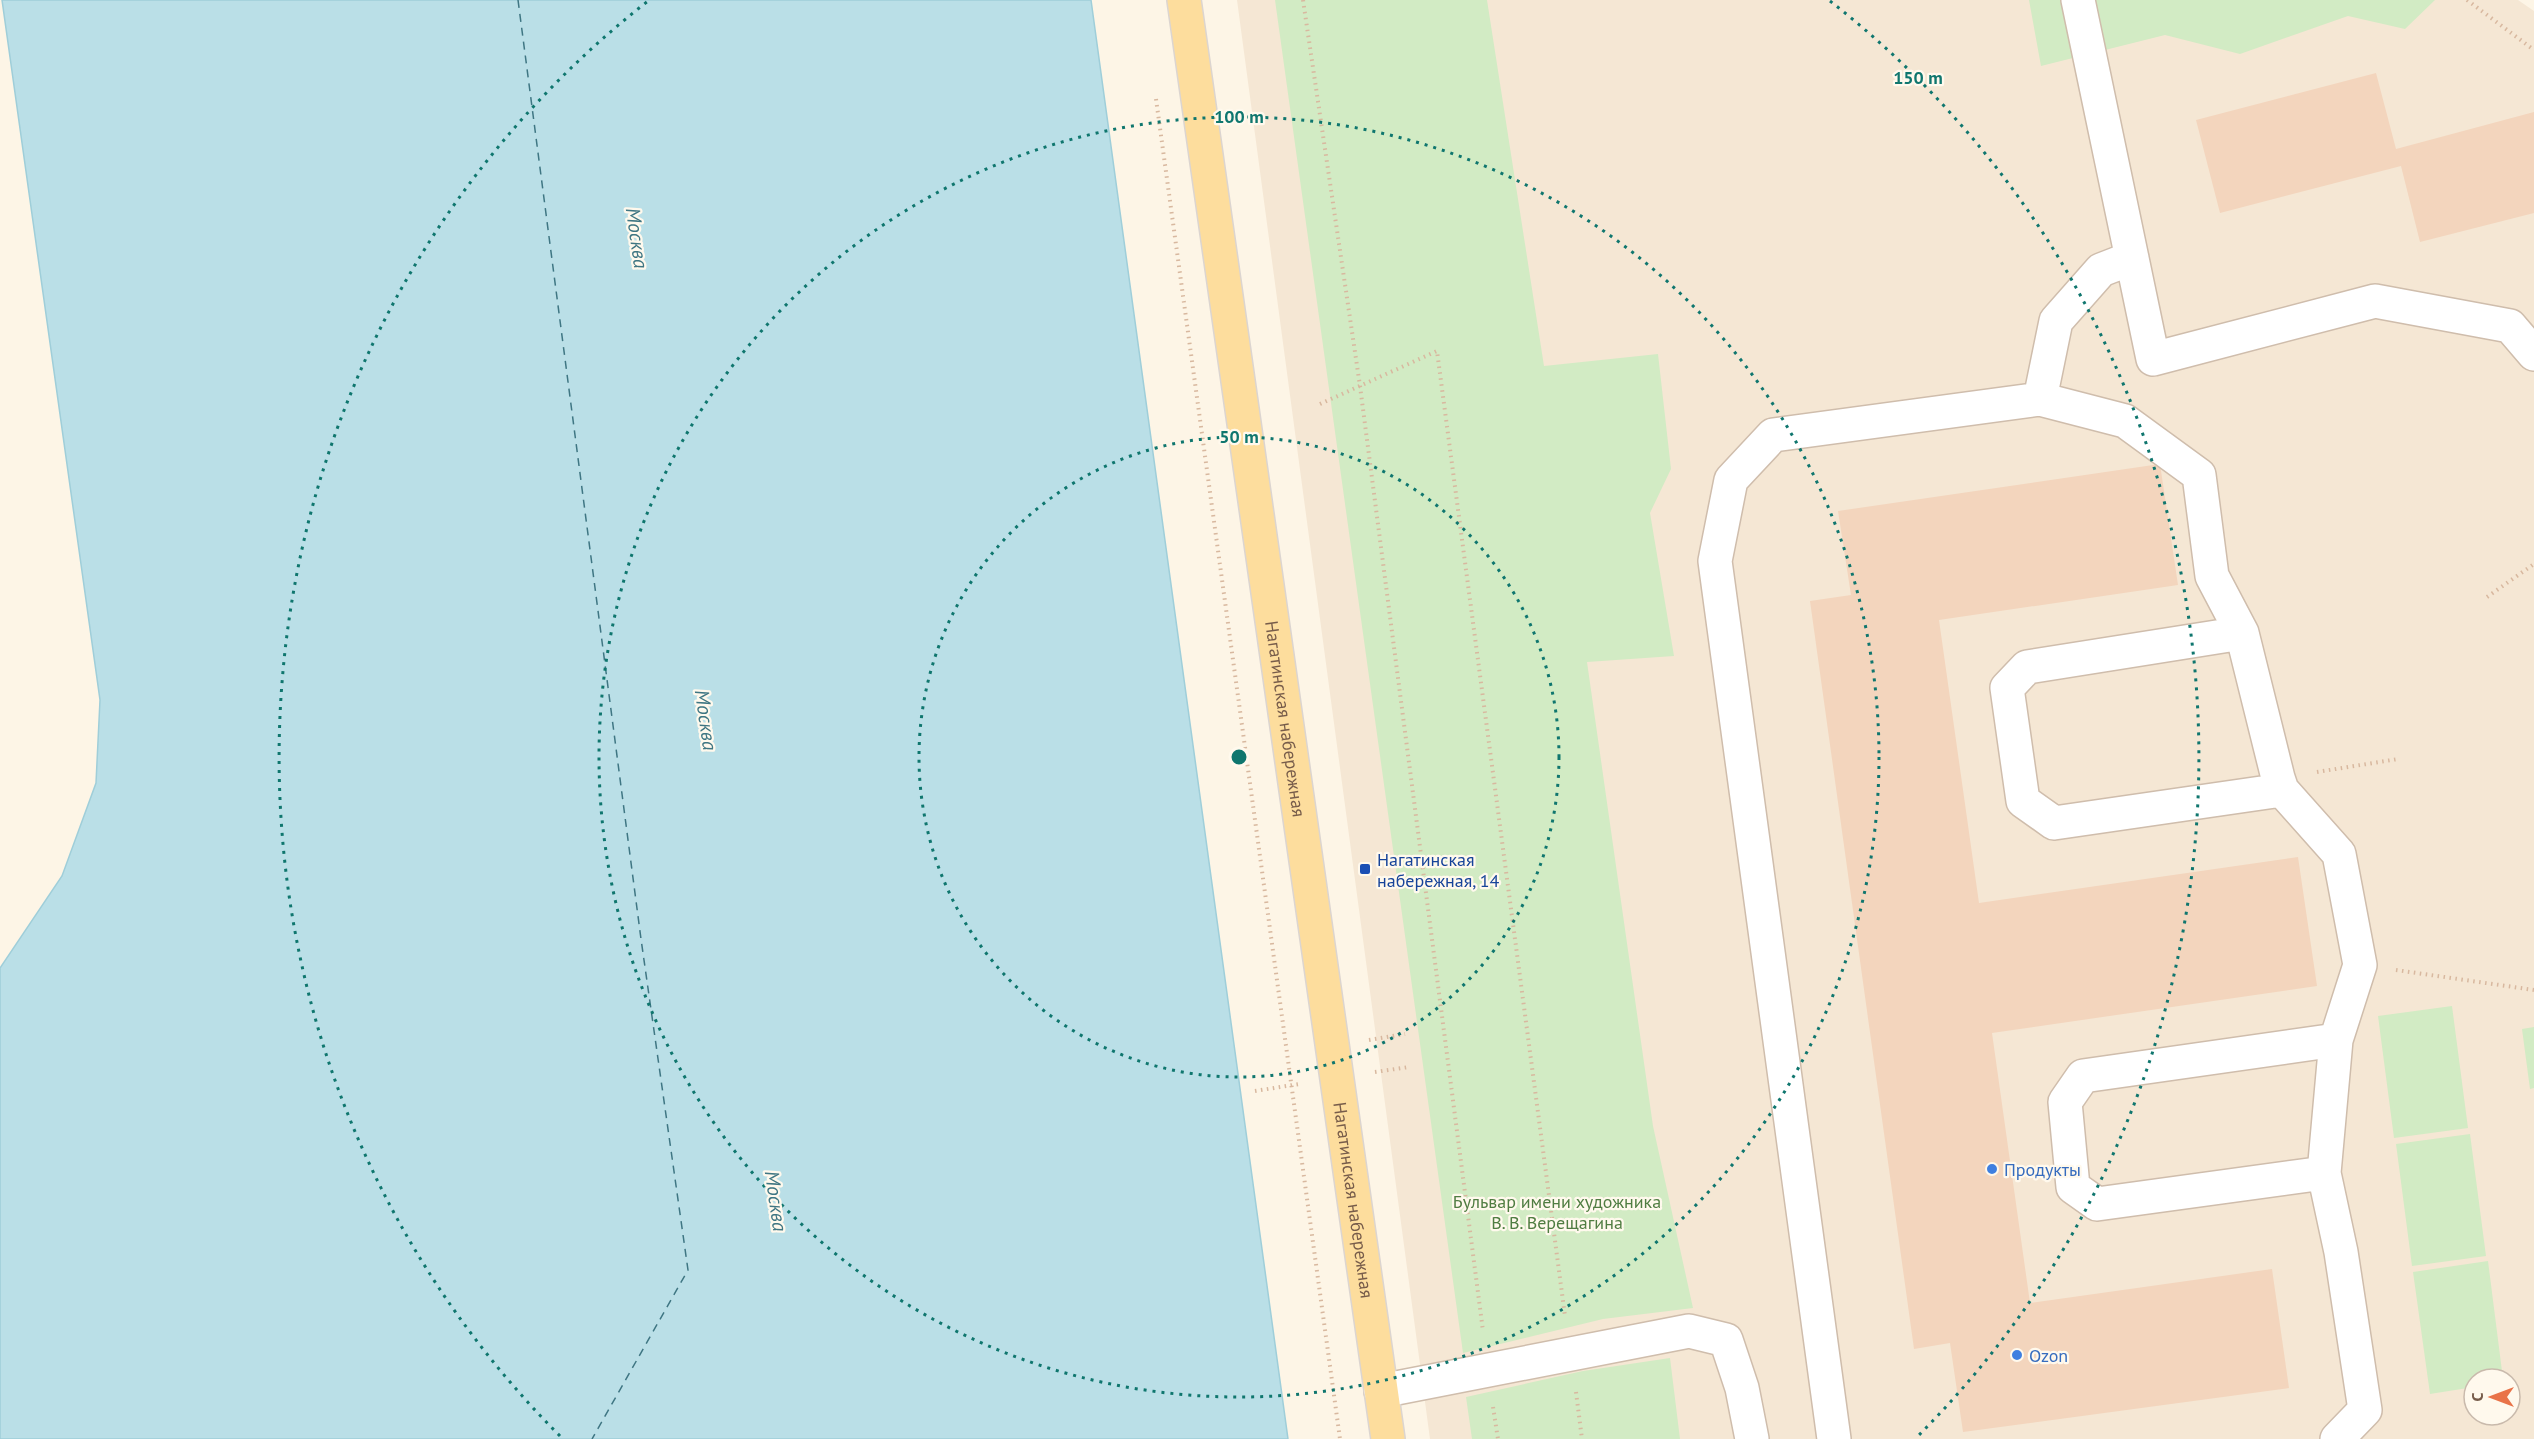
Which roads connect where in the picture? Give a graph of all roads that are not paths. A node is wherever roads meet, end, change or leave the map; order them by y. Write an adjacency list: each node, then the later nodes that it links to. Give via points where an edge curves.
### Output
1 (1184, 0): 10 (main road, Нагатинская набережная)
2 (2078, 0): 3 (lane)
3 (2132, 258): 4 (lane, via 2153,359 2375,301 2510,326); 5 (lane, via 2101,270 2056,321)
4 (2534, 354)
5 (2040, 399): 6 (lane, via 2125,422 2199,475 2212,576); 13 (lane, via 1773,435 1731,480 1715,561)
6 (2242, 633): 7 (lane); 7 (lane, via 2026,667 2007,688 2023,801 2054,823)
7 (2280, 784): 8 (lane, via 2339,854 2360,964)
8 (2336, 1040): 9 (lane); 9 (lane, via 2083,1076 2065,1102 2073,1187 2097,1204)
9 (2324, 1173): 14 (lane, via 2341,1252 2365,1410)
10 (1381, 1391): 11 (main road, Нагатинская набережная); 12 (lane, via 1689,1331 1726,1340 1742,1388)
11 (1388, 1439)
12 (1752, 1439)
13 (1834, 1439)
14 (2337, 1439)

